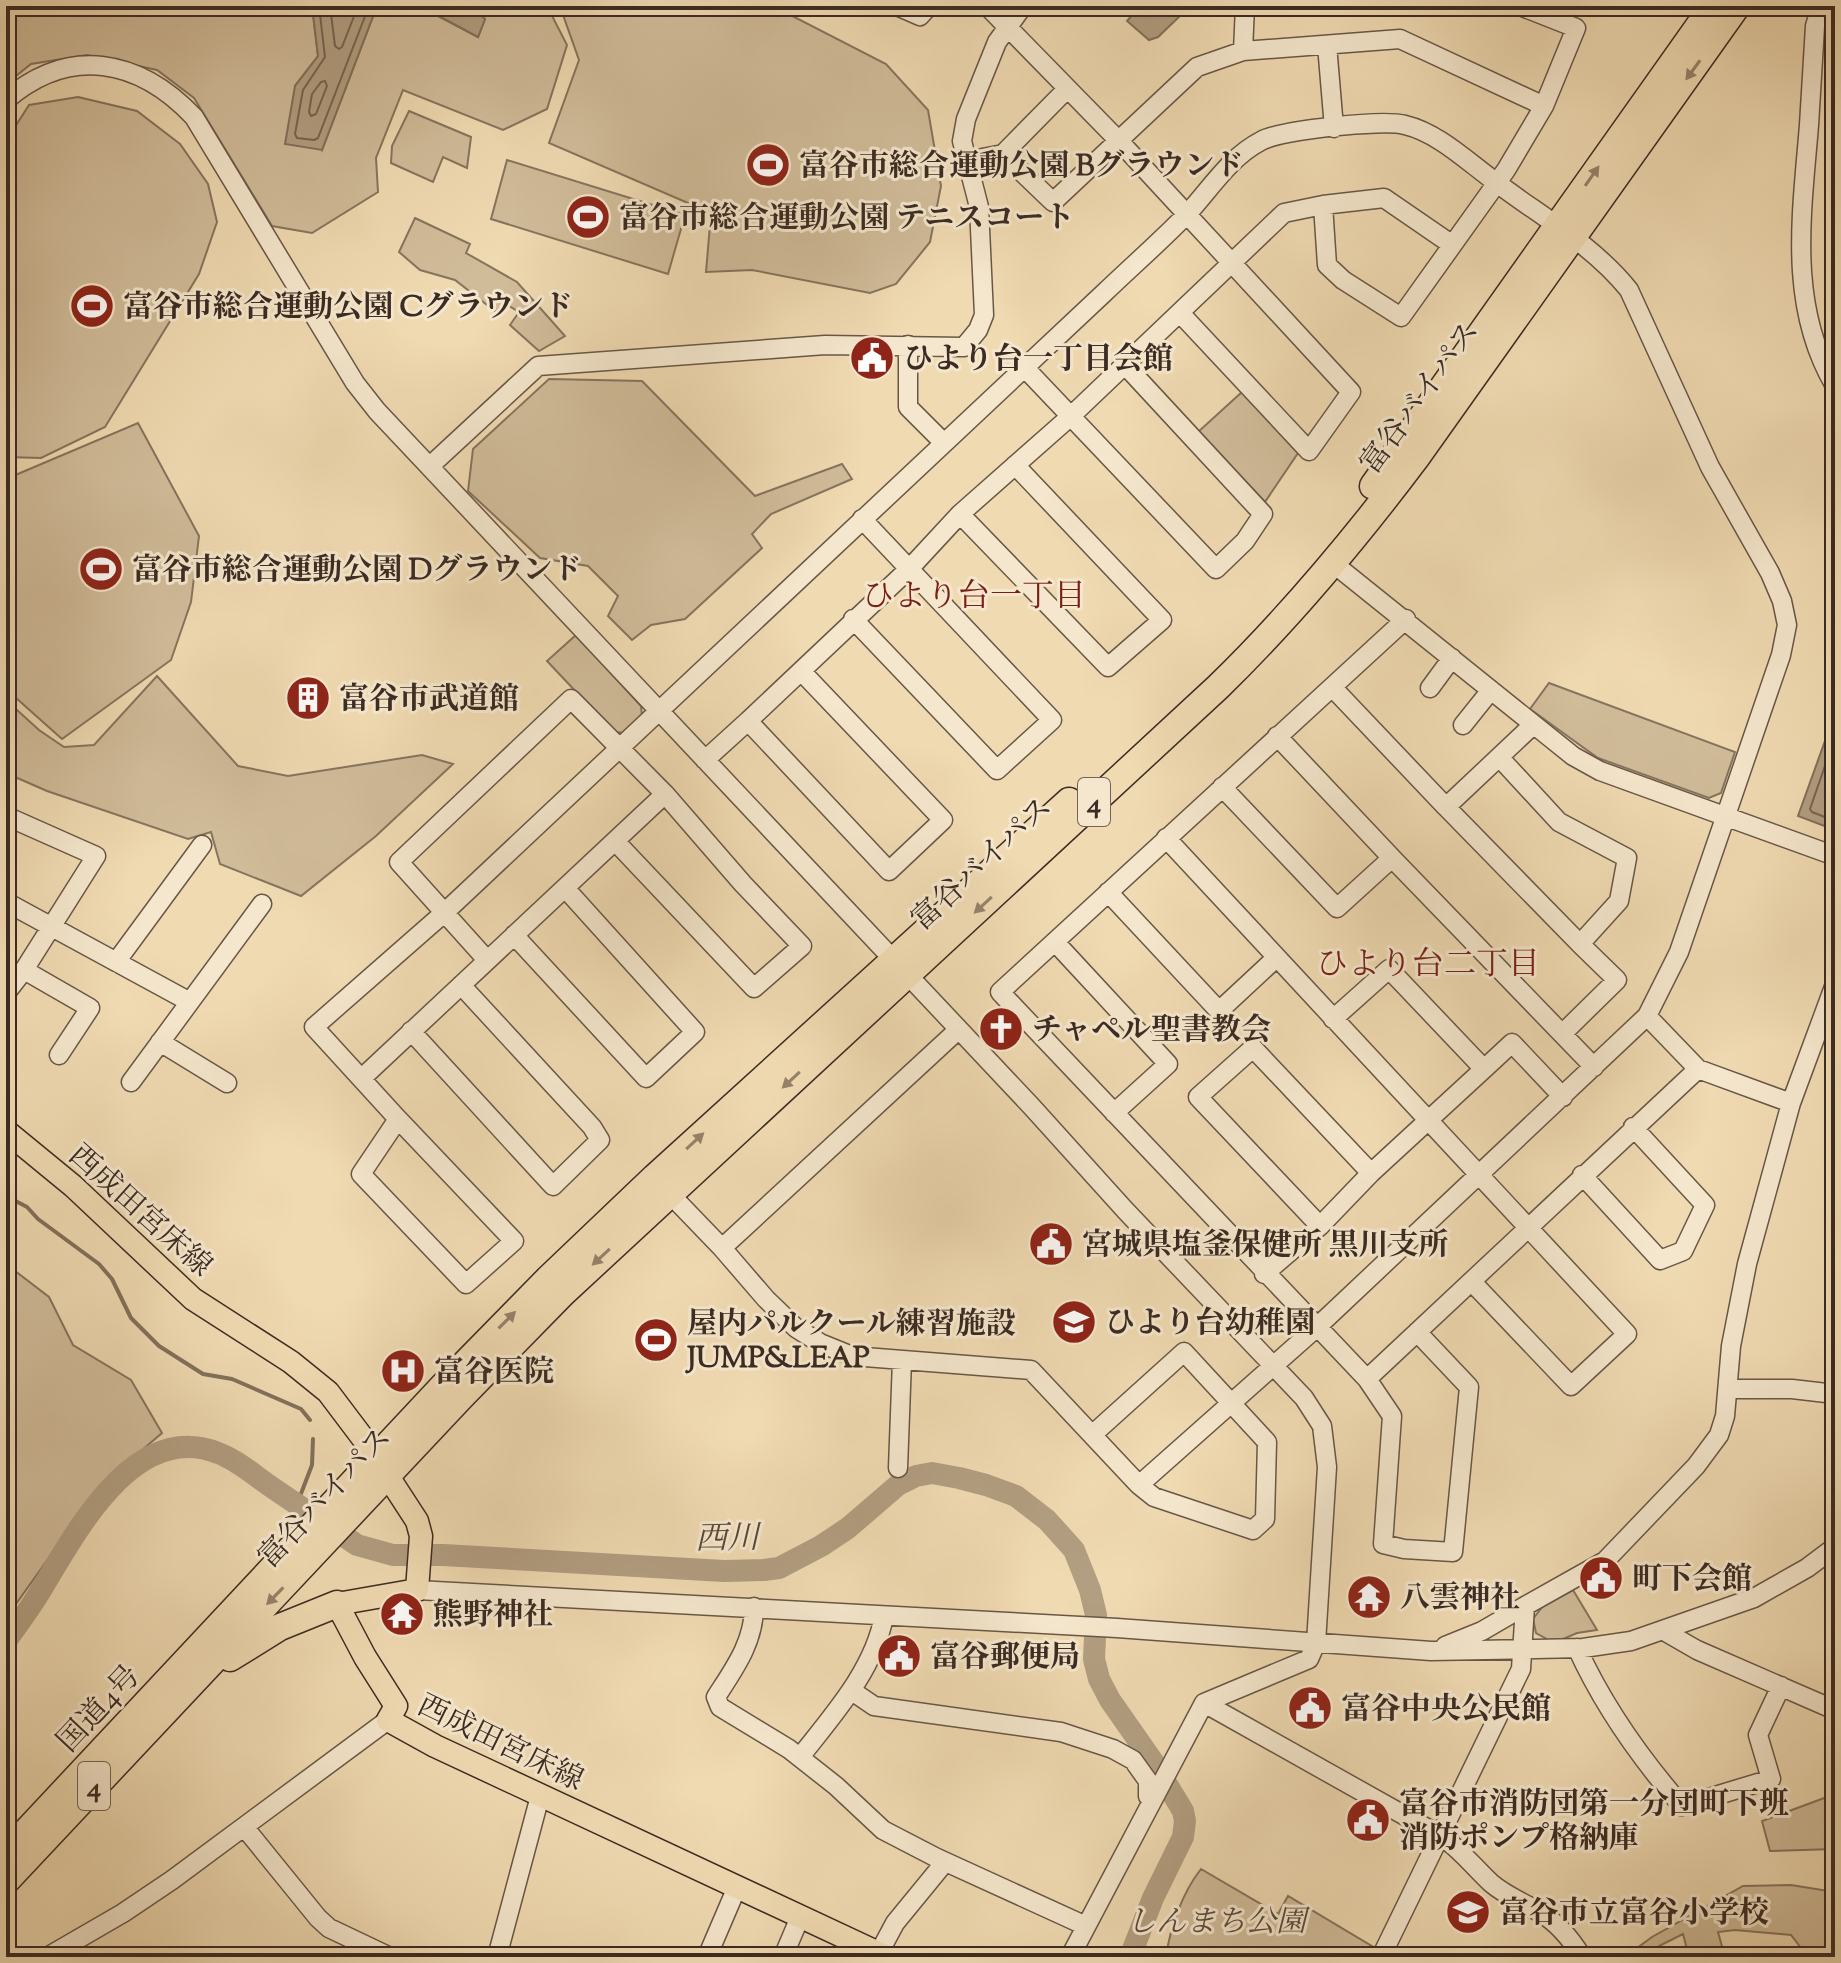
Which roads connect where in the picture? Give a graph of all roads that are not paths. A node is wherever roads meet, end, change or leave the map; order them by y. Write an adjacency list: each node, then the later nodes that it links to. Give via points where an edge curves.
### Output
1 (897, 6): 2 (street, via 920,16)
2 (929, 6)
3 (987, 6): 10 (street)
4 (1023, 6): 10 (street)
5 (1245, 6): 12 (street)
6 (1520, 6): 15 (street, via 1576,28)
7 (1713, 6): 23 (highway, 富谷バイパス / 4, one-way to 7)
8 (1737, 6): 23 (highway, 富谷バイパス / 4, one-way to 23)
9 (1821, 6): 30 (street, via 1799,222 1812,332)
10 (1008, 25): 13 (street); 19 (street, via 966,119 962,141)
11 (1327, 45): 12 (street); 15 (street, via 1400,39); 16 (street)
12 (1243, 51): 17 (street, via 1197,67)
13 (1067, 89): 17 (street); 18 (street)
14 (6, 100): 34 (street, via 50,72 86,65 140,75 174,95 194,117 355,383)
15 (1544, 106): 20 (street)
16 (1334, 128): 20 (street, via 1403,124 1423,131); 22 (street, via 1263,139 1239,155)
17 (1120, 142): 18 (street, via 1053,202); 22 (street)
18 (1003, 154): 19 (street)
19 (967, 161): 27 (street, via 979,207 984,315 964,347)
20 (1496, 183): 23 (street); 24 (street)
21 (1323, 205): 24 (street, via 1384,198); 24 (street, via 1327,265 1401,317); 25 (street, via 1284,213)
22 (1187, 213): 25 (street); 29 (street)
23 (1564, 232): 37 (highway, 富谷バイパス / 4, via 1416,458); 58 (street, via 1629,290 1704,455 1782,601 1787,625 1781,655); 76 (highway, 富谷バイパス / 4, via 1291,592)
24 (1451, 244)
25 (1233, 264): 26 (street); 26 (street, via 1351,392 1309,451)
26 (1180, 313): 28 (street)
27 (908, 345): 32 (street, via 908,407); 34 (street, via 825,345 538,366)
28 (1125, 365): 31 (street); 31 (street, via 1263,514 1216,569)
29 (1023, 366): 31 (street); 32 (street)
30 (1835, 386)
31 (1071, 416): 33 (street)
32 (944, 443): 36 (street)
33 (1015, 465): 35 (street); 35 (street, via 1162,620 1108,667)
34 (430, 466): 46 (street)
35 (960, 514): 38 (street)
36 (862, 519): 38 (street); 46 (street)
37 (1334, 564): 40 (street); 76 (highway, 富谷バイパス / 4, one-way to 76, via 1218,687)
38 (910, 568): 39 (street); 39 (street, via 1052,720 997,770)
39 (853, 619): 42 (street)
40 (1406, 619): 41 (street); 43 (street)
41 (1452, 658): 44 (street); 45 (street)
42 (801, 671): 47 (street); 47 (street, via 943,820 889,871)
43 (1332, 687): 50 (street); 56 (street)
44 (1430, 688)
45 (1491, 690): 48 (street); 49 (street)
46 (658, 711): 51 (street); 53 (street)
47 (748, 721): 53 (street)
48 (1463, 725)
49 (1533, 725): 52 (street); 58 (street, via 1600,771)
50 (1277, 736): 54 (street); 63 (street)
51 (618, 747): 55 (street); 68 (street); 68 (street, via 571,699 410,851 399,862)
52 (1499, 757): 56 (street); 72 (street, via 1559,822 1627,858 1619,901)
53 (705, 760): 76 (street)
54 (1222, 787): 59 (street); 63 (street, via 1337,908)
55 (665, 794): 60 (street); 60 (street, via 802,946 754,988)
56 (1446, 807): 72 (street)
57 (6, 816): 69 (street, via 96,856)
58 (1725, 817): 62 (street); 82 (street, via 1679,952)
59 (1166, 838): 65 (street); 73 (street)
60 (615, 841): 64 (street)
61 (202, 845): 75 (street)
62 (1835, 856)
63 (1392, 858): 86 (street)
64 (565, 888): 70 (street); 70 (street, via 695,1032 646,1078)
65 (1108, 892): 71 (street); 73 (street, via 1219,1011)
66 (6, 902): 69 (street)
67 (262, 904): 81 (street)
68 (444, 913): 74 (street); 92 (street, via 314,1027)
69 (52, 927): 75 (street); 77 (street)
70 (514, 935): 74 (street)
71 (1055, 942): 97 (street, via 1168,1064); 97 (street, via 1000,992)
72 (1580, 944): 86 (street, via 1617,980)
73 (1276, 958): 83 (street)
74 (487, 960): 79 (street)
75 (116, 962): 81 (street)
76 (899, 968): 84 (street); 105 (highway, 富谷バイパス / 4, one-way to 105); 120 (highway, 富谷バイパス / 4, one-way to 76, via 558,1269)
77 (24, 970): 80 (street); 88 (street, via 90,1008)
78 (1835, 984): 96 (street)
79 (461, 985): 85 (street); 85 (street, via 592,1127 600,1140 577,1164 553,1186)
80 (6, 993)
81 (190, 1002): 87 (street)
82 (1647, 1016): 89 (street); 91 (street)
83 (1333, 1019): 90 (street, via 1389,969); 99 (street)
84 (958, 1030): 108 (street); 114 (street)
85 (411, 1031): 92 (street)
86 (1562, 1034): 89 (street)
87 (160, 1042): 93 (street); 94 (street)
88 (59, 1055)
89 (1594, 1067): 95 (street)
90 (1484, 1069): 95 (street, via 1512,1043); 99 (street)
91 (1698, 1069): 96 (street); 100 (street)
92 (362, 1078): 98 (street)
93 (131, 1082)
94 (227, 1083)
95 (1563, 1097): 103 (street)
96 (1791, 1103): 116 (street, via 1747,1264)
97 (1114, 1113): 109 (street)
98 (398, 1119): 98 (street, via 361,1174 466,1284 514,1241)
99 (1430, 1121): 102 (street); 103 (street)
100 (1633, 1127): 104 (street); 104 (street, via 1705,1205 1683,1251 1660,1260)
101 (6, 1131): 120 (main road, 西成田宮床線, via 193,1299 311,1375 342,1408)
102 (1371, 1173): 106 (street); 106 (street, via 1253,1048 1198,1097)
103 (1481, 1174): 107 (street); 111 (street)
104 (1582, 1175): 107 (street)
105 (669, 1193): 108 (street); 120 (highway, 富谷バイパス / 4, one-way to 120)
106 (1320, 1226): 109 (street)
107 (1529, 1228): 110 (street); 110 (street, via 1627,1334 1571,1386)
108 (722, 1248): 113 (street, via 766,1299 820,1343 852,1356)
109 (1264, 1274): 111 (street)
110 (1472, 1282): 112 (street)
111 (1316, 1328): 114 (street); 115 (street)
112 (1417, 1332): 115 (street); 115 (street, via 1469,1387 1453,1552 1383,1544 1392,1416)
113 (902, 1360): 119 (street, via 1031,1370); 121 (street)
114 (1274, 1366): 118 (street); 130 (street, via 1310,1406 1326,1440)
115 (1367, 1379)
116 (1728, 1389): 117 (street); 126 (street, via 1719,1435 1685,1478 1605,1561)
117 (1835, 1394)
118 (1232, 1404): 119 (street, via 1184,1352); 122 (street); 122 (street, via 1267,1442 1265,1519 1253,1530 1154,1497)
119 (1092, 1435): 122 (street)
120 (382, 1466): 124 (main road, 西成田宮床線, via 410,1507 421,1536); 134 (highway, 富谷バイパス / 4)
121 (898, 1468)
122 (1139, 1485)
123 (1835, 1547): 129 (street, via 1754,1598)
124 (418, 1584): 125 (main road); 127 (street)
125 (337, 1604): 134 (highway); 139 (main road, 西成田宮床線, via 396,1706)
126 (1525, 1606): 131 (street); 133 (street)
127 (754, 1607): 128 (street); 140 (street, via 749,1642 716,1697 720,1707)
128 (884, 1616): 130 (street); 136 (street)
129 (1664, 1631): 132 (street); 135 (street)
130 (1316, 1643): 133 (street); 137 (street, via 1309,1659)
131 (1524, 1648): 132 (street); 133 (street); 144 (street, via 1521,1669)
132 (1577, 1648): 135 (street, via 1649,1769 1682,1806 1771,1779 1758,1735)
133 (1431, 1651)
134 (176, 1684): 145 (highway, 国道4号 / 4); 147 (highway, 国道4号 / 4)
135 (1781, 1686): 138 (street)
136 (852, 1691): 140 (street); 141 (street, via 874,1706 1061,1732 1113,1749 1133,1760 1148,1781 1148,1796)
137 (1204, 1703): 141 (street); 144 (street)
138 (1835, 1710)
139 (388, 1720): 142 (main road, 西成田宮床線); 143 (street)
140 (800, 1757): 146 (street, via 883,1830)
141 (1154, 1794): 150 (street)
142 (540, 1796): 148 (main road, 西成田宮床線); 154 (street)
143 (245, 1828): 152 (street, via 123,1913); 153 (street, via 329,1928)
144 (1441, 1836): 158 (street); 159 (street, via 1492,1885 1563,1930)
145 (6, 1853)
146 (945, 1862): 150 (street); 151 (street, via 895,1923)
147 (6, 1881)
148 (737, 1887): 149 (main road, 西成田宮床線); 155 (street)
149 (800, 1917): 151 (main road, 西成田宮床線); 156 (street)
150 (1086, 1926): 157 (street)
151 (883, 1955)
152 (47, 1957)
153 (390, 1957)
154 (497, 1957)
155 (707, 1957)
156 (783, 1957)
157 (1070, 1957)
158 (1381, 1957)
159 (1582, 1957)

